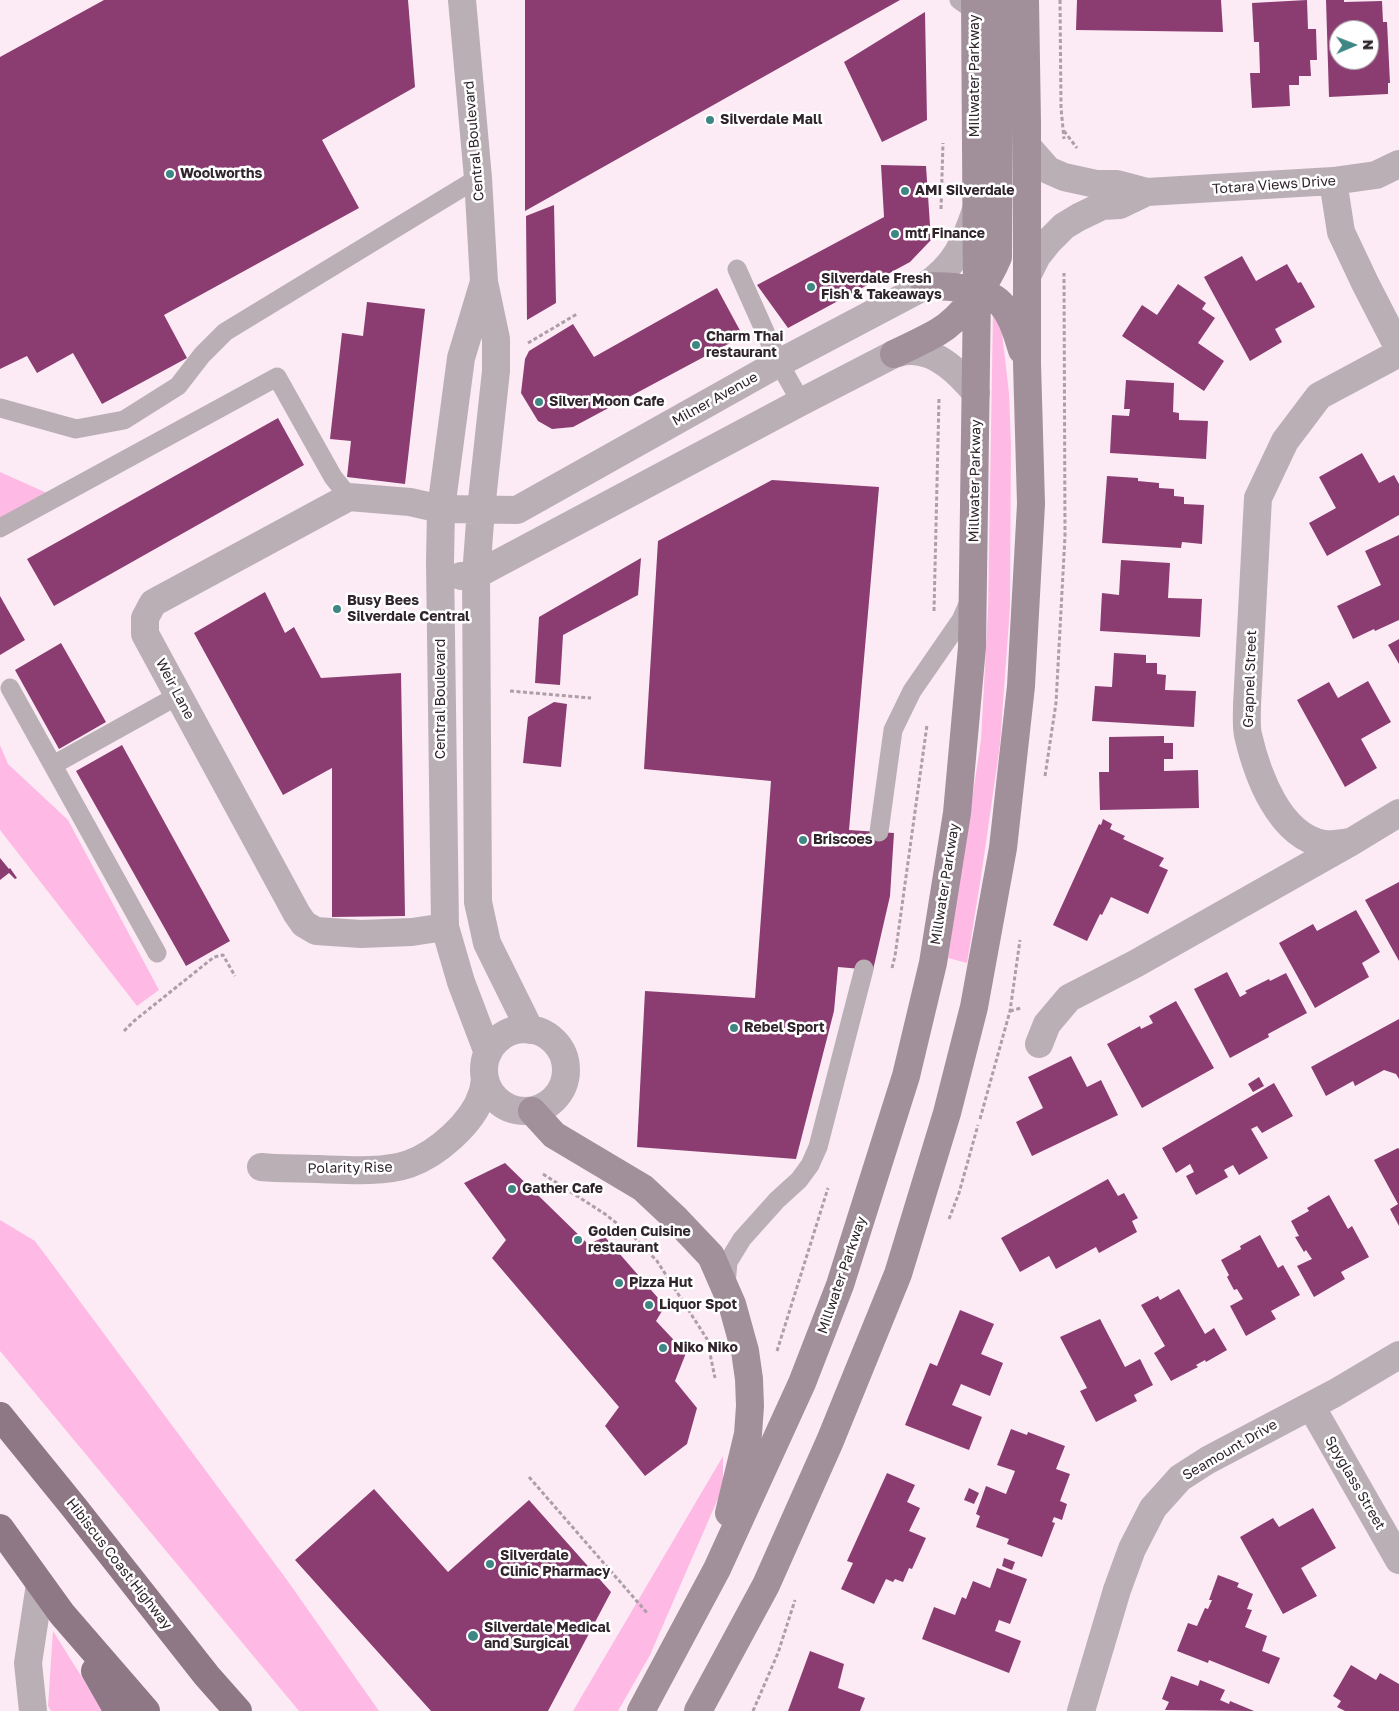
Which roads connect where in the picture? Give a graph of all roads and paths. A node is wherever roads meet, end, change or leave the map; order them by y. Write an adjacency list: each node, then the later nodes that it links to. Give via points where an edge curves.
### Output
1 (462, 0): 10 (street, Central Boulevard)
2 (1000, 0): 19 (main road, via 998,257)
3 (1026, 0): 8 (main road)
4 (1060, 0): 6 (path)
5 (969, 4): 13 (main road, Millwater Parkway)
6 (1064, 131)
7 (943, 141): 14 (path)
8 (1027, 146): 12 (street, Totara Views Drive, via 1048,170 1064,177 1096,184 1117,184); 16 (main road)
9 (1399, 164): 11 (street, Totara Views Drive, via 1376,175)
10 (478, 178): 17 (street, Central Boulevard); 30 (lane, via 225,332 178,386 124,420 76,429)
11 (1333, 181): 12 (street, Totara Views Drive); 22 (street, via 1341,232)
12 (1146, 192): 16 (street, Totara Views Drive, via 1120,205 1102,206 1064,226 1048,241)
13 (976, 210): 18 (street, Milner Avenue, via 962,248 940,276); 19 (main road, Millwater Parkway)
14 (941, 215)
15 (737, 269): 25 (lane)
16 (1028, 274): 26 (main road)
17 (484, 282): 32 (street, Central Boulevard, via 461,358); 33 (street, Central Boulevard, via 496,339 496,371)
18 (925, 286): 19 (main road); 25 (street, Milner Avenue)
19 (977, 292): 24 (main road, via 959,315 939,331); 26 (main road, via 998,301 1008,314); 27 (main road, Millwater Parkway)
20 (577, 314): 21 (path)
21 (526, 344)
22 (1399, 349)
23 (1399, 353): 47 (street, Grapnel Street, via 1319,396 1285,441 1258,498 1248,734 1267,790 1281,817 1303,837 1324,844)
24 (894, 354): 27 (street, via 910,351 934,356 963,378); 29 (street)
25 (779, 363): 29 (lane); 33 (street, Milner Avenue, via 517,510)
26 (1027, 363): 79 (main road, via 1031,504 1021,686 1003,848 974,1007 947,1113 898,1274 830,1441 770,1576)
27 (976, 393): 37 (main road, Millwater Parkway)
28 (939, 395): 38 (path)
29 (801, 402): 36 (street)
30 (0, 408)
31 (349, 497): 32 (street, via 410,502); 34 (lane, via 333,477 277,377); 41 (street, Weir Lane, via 153,604 145,618 145,634)
32 (441, 509): 33 (street, Milner Avenue); 35 (street, Central Boulevard)
33 (481, 509): 36 (street, Central Boulevard)
34 (0, 528)
35 (440, 562): 36 (street, via 455,575); 48 (street, Central Boulevard)
36 (476, 575): 53 (street, Central Boulevard, via 478,902 487,943)
37 (973, 594): 38 (lane, via 961,620); 70 (main road, Millwater Parkway, via 972,647 957,813 933,963 906,1076 837,1294 802,1383)
38 (934, 660): 46 (lane, via 912,691 893,730)
39 (10, 688): 44 (lane)
40 (510, 691): 42 (path)
41 (179, 696): 44 (lane); 48 (street, Weir Lane, via 304,924 316,931 361,934)
42 (591, 698)
43 (927, 720): 51 (path)
44 (53, 766): 49 (lane)
45 (1399, 813): 47 (street)
46 (879, 832)
47 (1351, 842): 55 (street, via 1069,998 1047,1024)
48 (445, 927): 56 (street, Central Boulevard)
49 (157, 953)
50 (864, 969): 61 (lane, via 818,1147 799,1180 742,1239 728,1262)
51 (890, 974)
52 (235, 976): 54 (path, via 222,955 214,957)
53 (530, 1030): 56 (street, via 518,1030 495,1043); 57 (street, via 553,1040 561,1051 566,1076 554,1099)
54 (124, 1031)
55 (1039, 1044)
56 (487, 1066): 57 (street, via 490,1090 498,1100 508,1107); 58 (street, Polarity Rise, via 482,1094 473,1111 440,1147 409,1164 340,1170)
57 (532, 1111): 61 (main road, via 554,1136 643,1188 711,1256)
58 (261, 1166)
59 (543, 1174): 64 (path, via 626,1230 657,1261 707,1339)
60 (828, 1187): 63 (path)
61 (725, 1289): 70 (main road, via 744,1351 750,1406 748,1434)
62 (1399, 1355): 65 (street, Seamount Drive)
63 (775, 1357)
64 (717, 1384)
65 (1311, 1406): 69 (street, Spyglass Street); 80 (street, Seamount Drive, via 1201,1464 1180,1478 1152,1508 1129,1557)
66 (0, 1416): 77 (main road, Hibiscus Coast Highway)
67 (529, 1477): 73 (path)
68 (0, 1528): 71 (main road)
69 (1399, 1560)
70 (717, 1569): 78 (main road, Millwater Parkway)
71 (40, 1584): 72 (main road); 74 (street, via 28,1663)
72 (62, 1614): 75 (main road); 76 (main road)
73 (648, 1614)
74 (33, 1711)
75 (118, 1711)
76 (146, 1711)
77 (238, 1711)
78 (641, 1711)
79 (698, 1711)
80 (1081, 1711)

